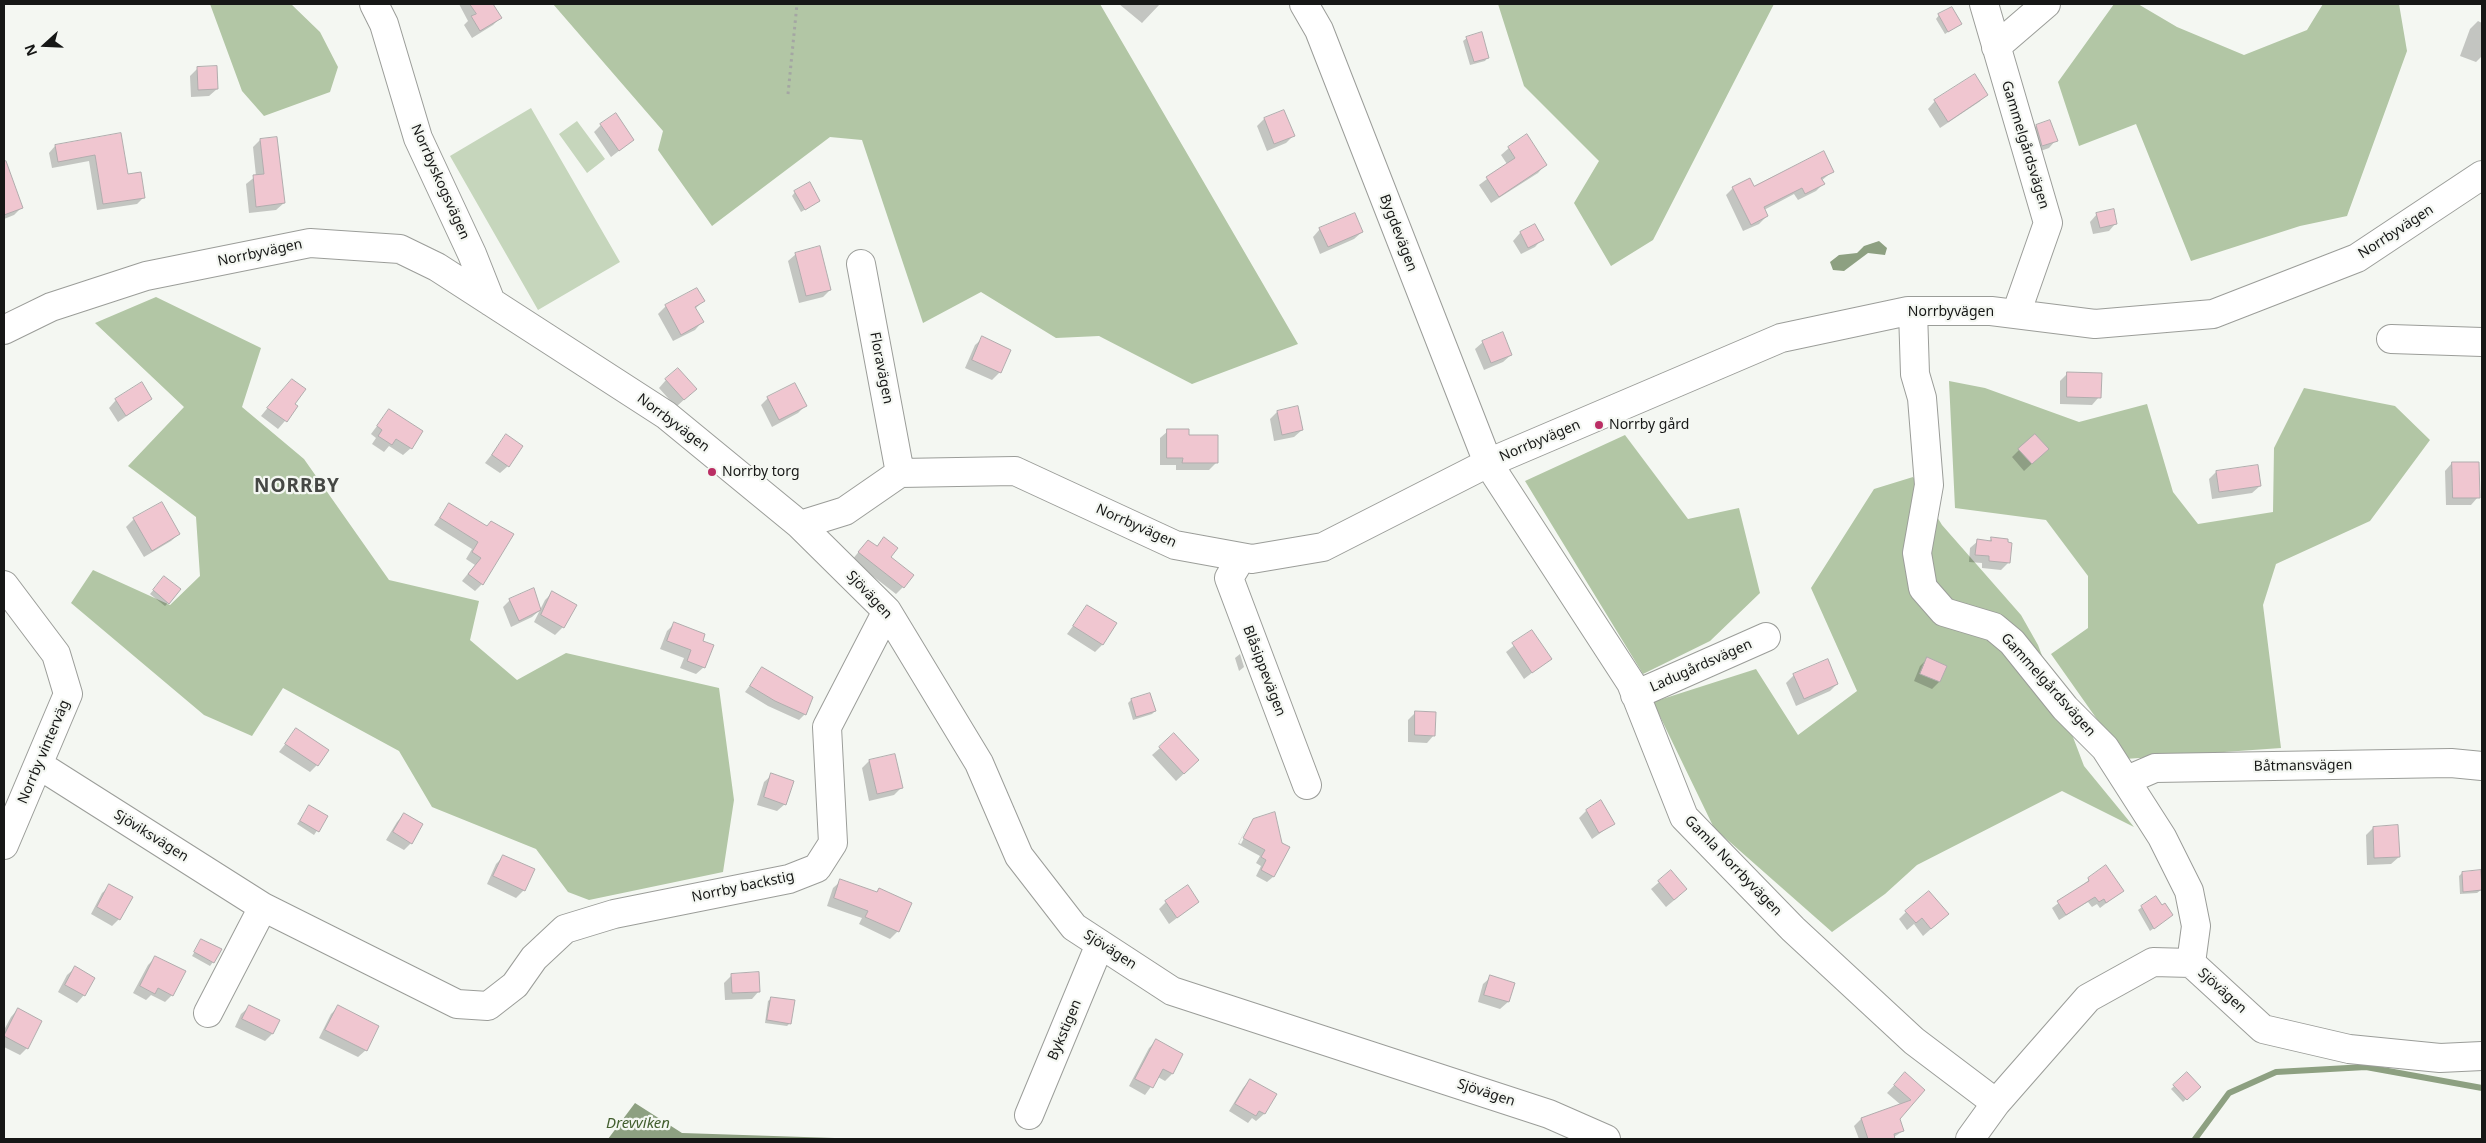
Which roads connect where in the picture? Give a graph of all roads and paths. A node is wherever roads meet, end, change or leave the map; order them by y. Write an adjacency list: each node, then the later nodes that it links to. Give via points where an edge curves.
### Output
1 (374, 4): 10 (street, Norrbyskogsvägen, via 384,24 418,138)
2 (797, 4): 7 (path)
3 (1304, 4): 16 (street, Bygdevägen, via 1319,30)
4 (1984, 4): 6 (street, Gammelgårdsvägen)
5 (2046, 4): 6 (street)
6 (1996, 47): 12 (street, Gammelgårdsvägen, via 2048,223)
7 (788, 94)
8 (2480, 182): 12 (street, Norrbyvägen, via 2357,258 2213,314 2095,324)
9 (861, 264): 17 (street, Floravägen)
10 (491, 302): 13 (street, Norrbyvägen, via 437,267 400,249 310,243 146,276 51,307); 18 (street, Norrbyvägen, via 666,415)
11 (1913, 311): 12 (street, Norrbyvägen); 16 (street, Norrbyvägen, via 1781,338); 26 (street, Gammelgårdsvägen, via 1915,374 1922,398 1929,485 1917,553 1923,588 1944,612 1994,627 2012,642 2065,708 2105,748)
12 (2016, 314)
13 (4, 330)
14 (2391, 338): 15 (street)
15 (2482, 342)
16 (1488, 464): 19 (street, Norrbyvägen, via 1323,547 1252,560); 23 (street, Gamla Norrbyvägen)
17 (900, 473): 18 (street, via 845,511); 19 (street, Norrbyvägen, via 1015,471 1175,545)
18 (800, 525): 21 (street, Sjövägen)
19 (1241, 558): 27 (street, Blåsippevägen, via 1230,578)
20 (4, 585): 24 (street, Norrby vinterväg, via 56,654 68,694)
21 (887, 611): 30 (street, Sjövägen, via 980,763 1019,856 1074,927); 32 (street, Norrby backstig, via 827,727 833,843 817,868 789,879 614,914 565,930 534,958 515,984)
22 (1766, 637): 23 (street, Ladugårdsvägen)
23 (1636, 695): 35 (street, Gamla Norrbyvägen, via 1684,818 1793,929 1914,1041)
24 (39, 765): 28 (street, Norrby vinterväg); 29 (street, Sjöviksvägen)
25 (2482, 766): 26 (street, Båtmansvägen, via 2451,763 2155,768)
26 (2127, 780): 31 (street, Gammelgårdsvägen, via 2162,837 2189,891 2196,926)
27 (1307, 785)
28 (4, 845)
29 (264, 906): 32 (street, Sjöviksvägen, via 457,1004); 33 (street)
30 (1100, 944): 36 (street, Bykstigen); 37 (street, Sjövägen, via 1172,991 1550,1114)
31 (2191, 963): 34 (street, Sjövägen, via 2263,1029 2349,1049 2440,1058); 35 (street, Sjövägen, via 2153,962 2088,998)
32 (488, 1006)
33 (208, 1013)
34 (2482, 1056)
35 (1996, 1102): 38 (street, Sjövägen)
36 (1029, 1115)
37 (1606, 1139)
38 (1970, 1139)

